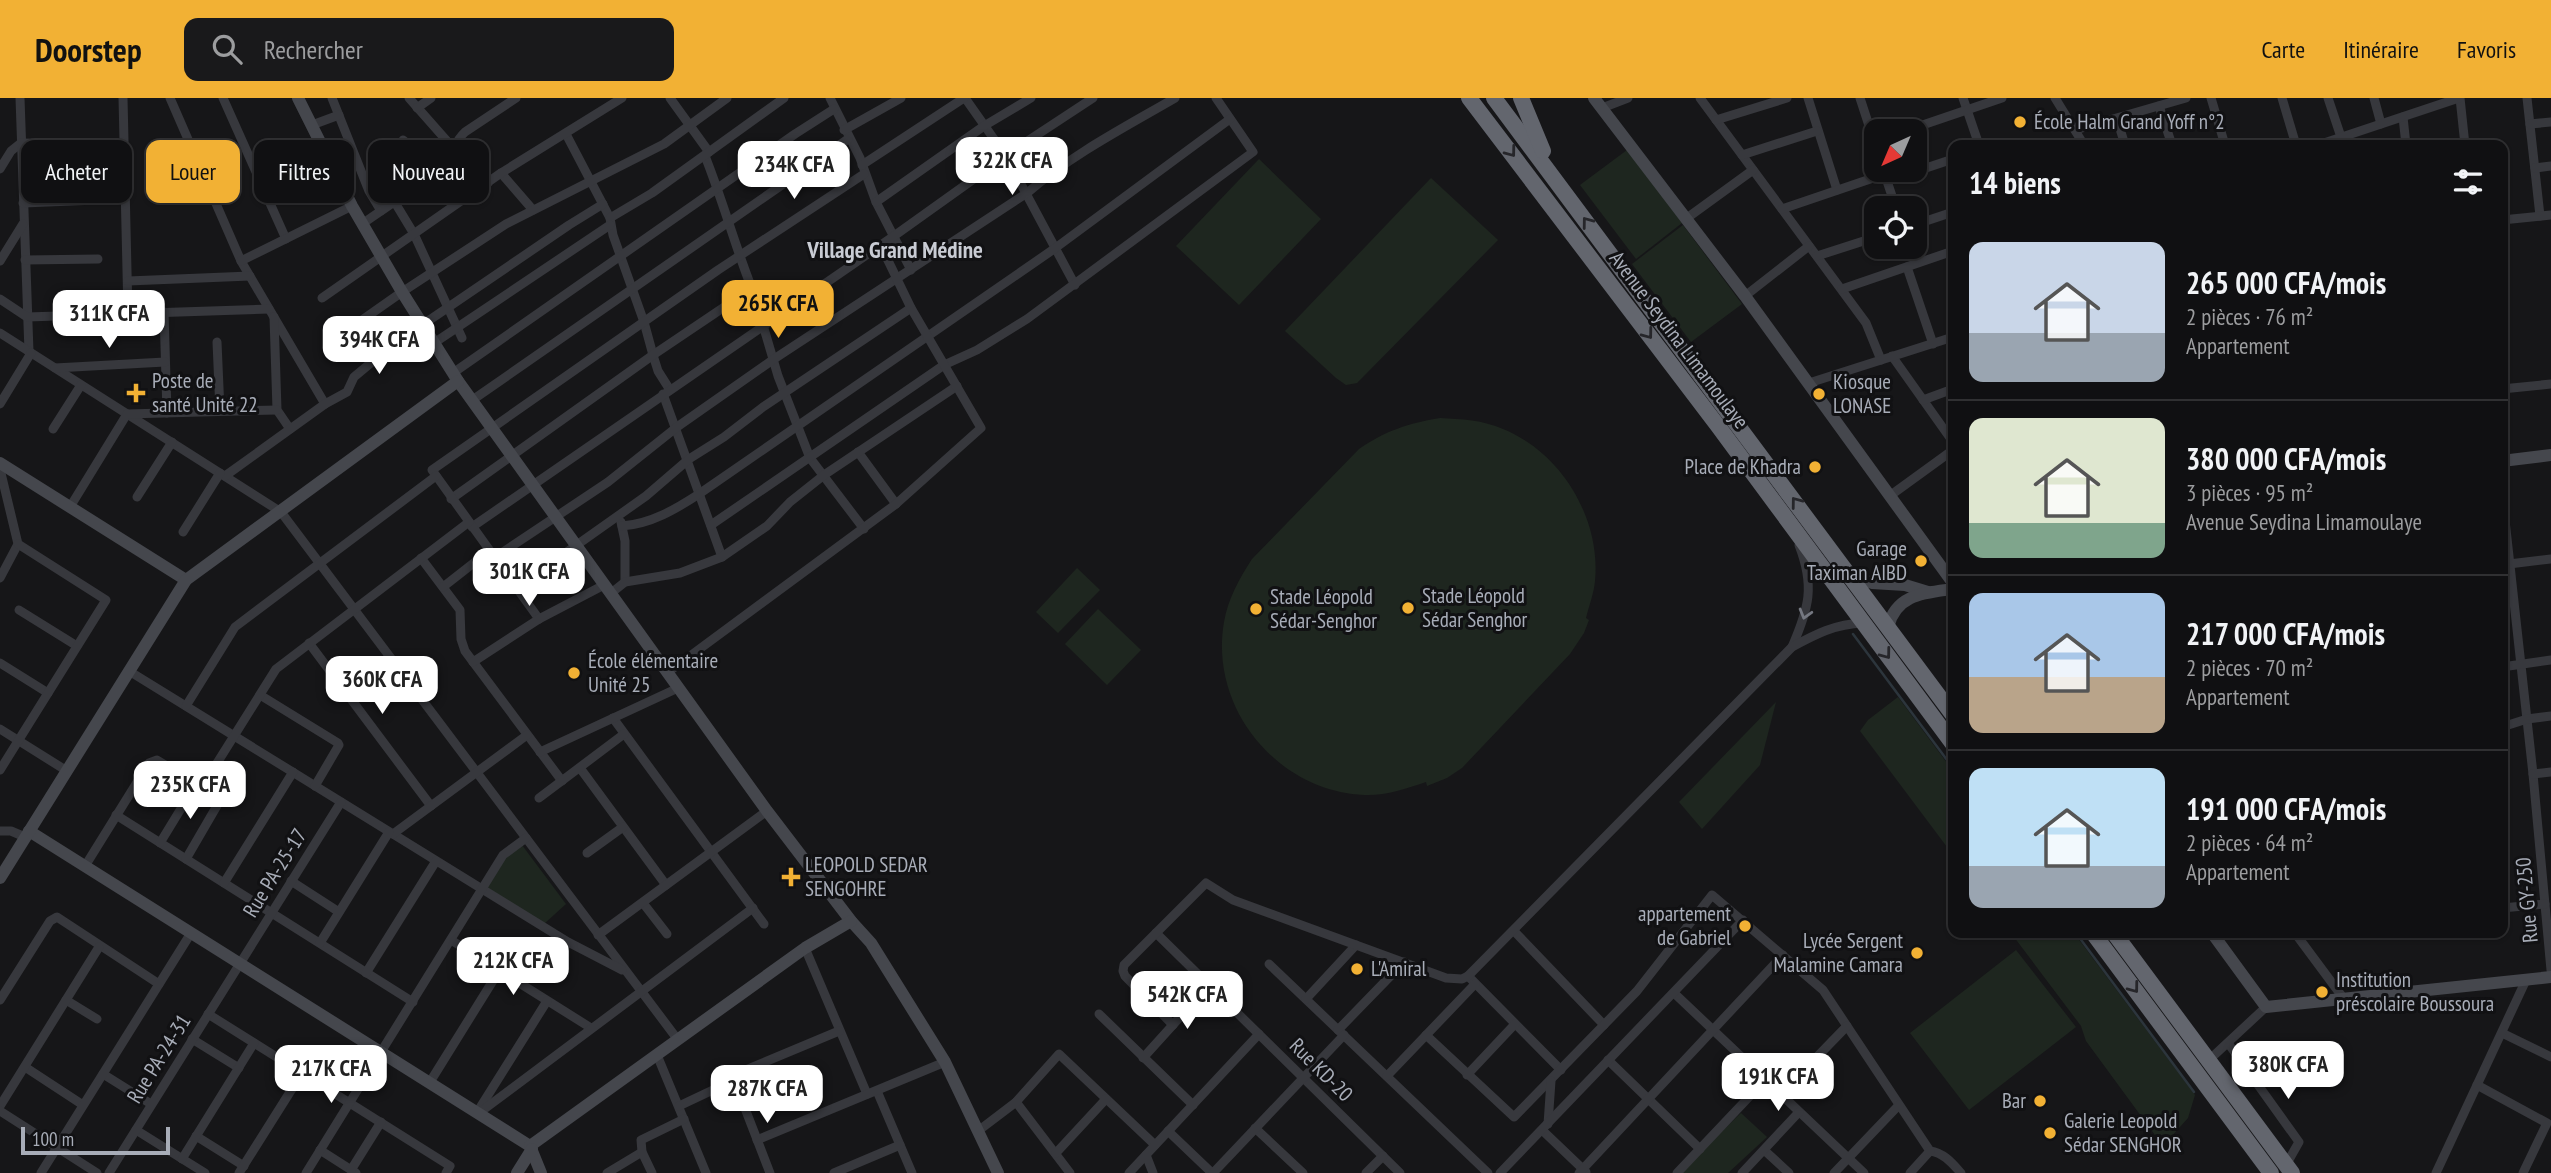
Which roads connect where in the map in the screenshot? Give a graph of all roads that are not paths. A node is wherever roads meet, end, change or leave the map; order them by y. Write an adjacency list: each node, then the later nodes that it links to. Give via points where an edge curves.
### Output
1 (20, 98): 63 (street)
2 (123, 98): 135 (street)
3 (170, 98): 129 (street)
4 (223, 98): 116 (street)
5 (332, 98): 45 (street)
6 (409, 98): 42 (street)
7 (431, 98): 42 (street)
8 (516, 98): 65 (street)
9 (622, 98): 60 (street)
10 (670, 98): 56 (street)
11 (727, 98): 56 (street)
12 (785, 98): 76 (street)
13 (830, 98): 43 (street)
14 (901, 98): 61 (street)
15 (965, 98): 57 (street); 84 (street)
16 (1031, 98): 57 (street)
17 (1093, 98): 78 (street)
18 (1175, 98): 93 (street, via 1110,135)
19 (1216, 98): 48 (street)
20 (1469, 98): 221 (highway, Avenue Seydina Limamoulaye, one-way to 221)
21 (1494, 98): 90 (highway, Avenue Seydina Limamoulaye)
22 (1521, 98): 90 (highway)
23 (1628, 98): 40 (street)
24 (1700, 98): 50 (street)
25 (1787, 98): 50 (street)
26 (1808, 98): 58 (street)
27 (1874, 98): 39 (street)
28 (1963, 98): 44 (street)
29 (2002, 98): 44 (street)
30 (2055, 98): 59 (street)
31 (2186, 98): 41 (street)
32 (2211, 98): 70 (street)
33 (2282, 98): 71 (street)
34 (2328, 98): 62 (street)
35 (2374, 98): 53 (street)
36 (2460, 98): 46 (street); 74 (street)
37 (2528, 98): 54 (street)
38 (303, 99): 55 (street)
39 (1861, 100): 49 (street)
40 (1598, 103): 107 (street)
41 (2159, 106): 47 (street); 69 (street)
42 (417, 107): 64 (street)
43 (834, 109): 61 (street); 91 (street)
44 (1968, 111): 52 (street); 66 (street)
45 (339, 115): 55 (street); 103 (street)
46 (2403, 117): 53 (street); 73 (street)
47 (2117, 118): 59 (street); 68 (street)
48 (1230, 119): 120 (street); 136 (street, via 1253,152)
49 (1867, 119)
50 (1716, 120): 77 (street)
51 (2551, 122): 54 (street)
52 (1927, 124)
53 (2381, 124): 62 (street)
54 (2530, 124): 82 (street)
55 (312, 125): 100 (street)
56 (689, 125): 76 (street); 87 (street, via 664,144)
57 (984, 126): 78 (street); 94 (street)
58 (1817, 131): 77 (street); 92 (street)
59 (2075, 131): 67 (street)
60 (566, 134): 86 (street); 87 (street)
61 (846, 135): 84 (street); 112 (street)
62 (2341, 137): 72 (street)
63 (22, 140)
64 (449, 140)
65 (459, 140)
66 (1977, 140)
67 (2081, 140)
68 (2124, 140)
69 (2170, 140)
70 (2224, 140)
71 (2295, 140)
72 (2332, 140)
73 (2405, 140)
74 (2464, 140)
75 (21, 144): 83 (street)
76 (707, 154): 91 (street); 109 (street)
77 (1742, 155): 85 (street)
78 (1006, 156): 93 (street); 115 (street)
79 (1948, 160): 80 (street)
80 (1927, 165)
81 (2551, 166): 82 (street)
82 (2535, 168): 106 (street)
83 (0, 169)
84 (863, 169): 94 (street); 122 (street)
85 (1753, 170): 102 (street); 107 (street)
86 (501, 173): 88 (street); 101 (street)
87 (591, 180): 99 (street); 101 (street)
88 (489, 182)
89 (1864, 182): 92 (street)
90 (1561, 187): 233 (highway, Avenue Seydina Limamoulaye, one-way to 90)
91 (718, 189): 112 (street); 124 (street)
92 (1837, 190): 102 (street)
93 (1027, 193): 120 (street); 131 (street)
94 (876, 202): 115 (street)
95 (23, 203): 111 (street)
96 (391, 203): 103 (street)
97 (395, 203): 114 (street)
98 (459, 203): 114 (street)
99 (603, 204): 109 (street); 144 (street)
100 (352, 206): 113 (street); 116 (street)
101 (533, 209): 132 (street)
102 (1782, 209): 119 (street)
103 (381, 211): 113 (street)
104 (1948, 214): 110 (street)
105 (2551, 215): 106 (street)
106 (2540, 216): 108 (street)
107 (1687, 218): 141 (street)
108 (2508, 219)
109 (610, 221): 124 (street); 153 (street)
110 (1927, 221)
111 (24, 222): 127 (street); 128 (street)
112 (730, 222): 122 (street); 137 (street)
113 (362, 223): 123 (street)
114 (414, 234): 123 (street); 132 (street)
115 (894, 236): 118 (street); 131 (street)
116 (286, 239): 129 (street)
117 (1864, 241): 125 (street)
118 (881, 246): 134 (street); 152 (street)
119 (1810, 246): 125 (street); 141 (street)
120 (1054, 249): 136 (street); 155 (street)
121 (1948, 253): 130 (street)
122 (741, 254): 138 (street); 150 (street)
123 (381, 256): 140 (street); 142 (street)
124 (622, 256): 137 (street); 170 (street)
125 (1817, 256): 139 (street)
126 (98, 259): 127 (street)
127 (25, 260): 149 (street)
128 (0, 261)
129 (242, 261): 133 (street)
130 (1907, 267): 139 (street); 161 (street)
131 (911, 270): 134 (street)
132 (430, 273): 140 (street); 144 (street)
133 (250, 276): 135 (street); 147 (street)
134 (896, 279): 145 (street); 165 (street)
135 (128, 281): 148 (street)
136 (1075, 285): 168 (street, via 977,350)
137 (633, 289): 150 (street); 180 (street)
138 (751, 289): 152 (street); 163 (street)
139 (1842, 289): 166 (street, via 1867,323)
140 (402, 292): 151 (street); 160 (street)
141 (1745, 296): 171 (street)
142 (322, 298)
143 (0, 299): 149 (street)
144 (447, 308): 151 (street); 153 (street)
145 (911, 308): 155 (street); 178 (street)
146 (164, 312): 147 (street); 148 (street); 167 (street)
147 (272, 312): 182 (street); 183 (street)
148 (128, 313): 149 (street)
149 (27, 317): 162 (street)
150 (644, 322): 163 (street); 191 (street)
151 (421, 323): 159 (street); 182 (street, via 354,377 346,392)
152 (765, 323): 165 (street); 177 (street)
153 (457, 327): 156 (street); 159 (street)
154 (0, 333): 162 (street)
155 (929, 336): 168 (street); 187 (street)
156 (462, 338)
157 (1948, 339): 161 (street)
158 (217, 342): 184 (street)
159 (434, 343): 170 (street)
160 (328, 344)
161 (1933, 344): 164 (street)
162 (30, 352): 169 (street); 181 (street)
163 (653, 355): 177 (street); 197 (street)
164 (1892, 356): 166 (street); 179 (street)
165 (774, 359): 178 (street); 188 (street)
166 (1881, 360): 171 (street)
167 (165, 362): 169 (street); 185 (street)
168 (944, 365): 174 (street); 198 (street)
169 (54, 368): 172 (street)
170 (456, 377): 180 (street); 213 (street)
171 (1809, 383): 208 (street)
172 (81, 384): 186 (street); 189 (street)
173 (2551, 384): 175 (street)
174 (957, 386): 194 (street); 211 (street, via 981,428)
175 (2508, 388)
176 (1948, 391): 179 (street)
177 (667, 392): 188 (street); 206 (street)
178 (785, 393): 187 (street); 199 (street)
179 (1923, 400): 192 (street)
180 (471, 401): 191 (street)
181 (0, 404)
182 (325, 404): 190 (street)
183 (277, 410): 184 (street); 190 (street)
184 (220, 411): 185 (street)
185 (167, 413): 186 (street)
186 (127, 414): 193 (street); 212 (street)
187 (797, 426): 198 (street); 207 (street)
188 (677, 427): 199 (street); 215 (street, via 608,482)
189 (53, 429)
190 (290, 429): 203 (street)
191 (492, 429): 197 (street); 205 (street, via 432,470)
192 (1948, 433)
193 (172, 442): 203 (street); 209 (street)
194 (858, 452): 204 (street); 211 (street)
195 (1948, 454): 208 (street)
196 (2551, 455): 200 (street)
197 (512, 456): 206 (street); 210 (street)
198 (810, 458): 204 (street); 218 (street)
199 (689, 460): 207 (street); 214 (street)
200 (2508, 460)
201 (0, 463): 212 (street)
202 (0, 469): 222 (street)
203 (223, 474): 213 (street); 220 (street)
204 (824, 475): 219 (street); 226 (street, via 767,526)
205 (436, 476): 210 (street); 231 (street)
206 (533, 484): 215 (street); 216 (street)
207 (699, 494): 217 (street, via 666,513); 218 (street)
208 (1891, 495): 234 (street)
209 (137, 498)
210 (451, 499): 216 (street)
211 (896, 504): 219 (street)
212 (69, 507): 236 (street)
213 (281, 512): 231 (street); 236 (street)
214 (619, 513): 217 (street); 223 (street)
215 (555, 516): 223 (street); 224 (street)
216 (470, 525): 224 (street); 227 (street)
217 (622, 526): 237 (street)
218 (711, 526): 226 (street)
219 (864, 529): 257 (street)
220 (183, 532)
221 (1795, 532): 246 (highway, Avenue Seydina Limamoulaye); 250 (street, one-way to 250, via 1810,584 1805,618)
222 (18, 544): 225 (street); 249 (street, via 106,600)
223 (575, 546): 239 (street); 240 (street)
224 (492, 554): 238 (street); 239 (street)
225 (13, 557): 230 (street); 235 (street)
226 (722, 557): 237 (street, via 680,573)
227 (421, 558): 238 (street); 243 (street)
228 (2508, 558): 232 (street, Rue GY-250)
229 (2551, 559): 232 (street)
230 (0, 560)
231 (319, 564): 243 (street); 261 (street, via 235,627)
232 (2509, 565): 254 (street, Rue GY-250)
233 (1849, 575): 242 (street); 247 (highway, Avenue Seydina Limamoulaye)
234 (1948, 576)
235 (0, 578)
236 (186, 580): 256 (street)
237 (625, 582): 240 (street)
238 (443, 587): 252 (street, via 460,610 461,639)
239 (516, 588): 245 (street)
240 (607, 590): 245 (street); 257 (street)
241 (1948, 590): 242 (street)
242 (1928, 592): 247 (street, via 1900,604)
243 (353, 609): 248 (street); 278 (street)
244 (19, 610): 249 (street)
245 (539, 619): 252 (street)
246 (1863, 623): 250 (street, via 1830,628); 271 (highway, Avenue Seydina Limamoulaye, one-way to 271)
247 (1888, 627): 262 (highway, Avenue Seydina Limamoulaye)
248 (309, 643): 260 (street, via 276,669); 286 (street)
249 (77, 646): 259 (street)
250 (1792, 647): 314 (street)
251 (2551, 660): 254 (street)
252 (472, 662): 269 (street)
253 (0, 663): 259 (street)
254 (2521, 664): 255 (street); 265 (street, Rue GY-250)
255 (2508, 666)
256 (129, 671): 261 (street); 276 (street)
257 (667, 673): 258 (street)
258 (678, 688): 264 (street); 287 (street)
259 (48, 693): 272 (street)
260 (260, 695): 270 (street); 283 (street, via 338,743)
261 (186, 706): 270 (street)
262 (1948, 708)
263 (2551, 716): 265 (street)
264 (613, 718): 268 (street); 273 (street)
265 (2527, 719): 266 (street); 280 (street, Rue GY-250)
266 (2508, 725)
267 (0, 729): 272 (street)
268 (624, 734): 274 (street); 295 (street)
269 (527, 735): 273 (street); 278 (street)
270 (234, 736): 277 (street); 282 (street)
271 (1948, 737)
272 (18, 740): 275 (street); 276 (street)
273 (540, 752): 281 (street)
274 (580, 768): 281 (street); 289 (street)
275 (0, 769)
276 (67, 771): 292 (street)
277 (293, 772): 283 (street); 302 (street)
278 (476, 772): 286 (street); 293 (street)
279 (2551, 772): 280 (street)
280 (2533, 774): 306 (street, Rue GY-250)
281 (562, 781): 284 (street)
282 (199, 785): 288 (street, via 157,760 149,764); 294 (street); 297 (street, via 215,795 218,804)
283 (315, 786): 285 (street)
284 (539, 799)
285 (341, 802): 291 (street); 301 (street, Rue PA-25-17)
286 (431, 806): 291 (street)
287 (767, 811): 295 (street); 312 (street)
288 (116, 816): 294 (street); 299 (street)
289 (622, 827): 296 (street); 303 (street)
290 (0, 831): 292 (street)
291 (391, 833): 298 (street); 309 (street)
292 (27, 834): 299 (street); 300 (street)
293 (526, 838): 304 (street, via 503,855); 318 (street)
294 (160, 843): 297 (street)
295 (712, 852): 303 (street); 308 (street)
296 (587, 853)
297 (186, 859): 302 (street)
298 (436, 861): 304 (street); 335 (street)
299 (85, 866): 315 (street)
300 (0, 878)
301 (291, 881): 309 (street); 310 (street, Rue PA-25-17)
302 (224, 883): 310 (street)
303 (666, 885): 305 (street)
304 (482, 889): 323 (street); 334 (street)
305 (643, 903): 317 (street); 318 (street)
306 (2545, 904): 307 (street); 332 (street, Rue GY-250)
307 (2508, 907)
308 (753, 908): 313 (street); 342 (street)
309 (339, 912): 324 (street)
310 (271, 913): 324 (street); 330 (street, Rue PA-25-17)
311 (1743, 920): 328 (street); 343 (street); 356 (street, via 1712,895 1637,991)
312 (851, 921): 327 (street); 375 (street, via 871,943)
313 (764, 924)
314 (1514, 931): 336 (street); 356 (street)
315 (191, 933): 330 (street); 339 (street)
316 (1156, 933): 325 (street, via 1206,883 1233,900); 341 (street, Rue KD-20); 354 (street, via 1122,971)
317 (667, 934)
318 (598, 935): 334 (street)
319 (2097, 938): 464 (highway, one-way to 464)
320 (2118, 938): 374 (highway)
321 (2216, 938): 350 (street)
322 (2299, 938): 345 (street)
323 (451, 940): 333 (street); 349 (street)
324 (320, 943): 335 (street)
325 (1356, 945): 329 (street); 344 (street)
326 (99, 947): 339 (street); 346 (street, via 54,917); 347 (street)
327 (805, 948): 359 (street); 366 (street)
328 (1783, 956): 357 (street, via 1823,990); 360 (street)
329 (1404, 962): 336 (street, via 1446,978); 361 (street)
330 (240, 963): 351 (street, Rue PA-24-31); 369 (street)
331 (1269, 964): 344 (street)
332 (2551, 970)
333 (499, 971): 348 (street); 387 (street)
334 (627, 972): 342 (street)
335 (366, 973): 349 (street)
336 (1468, 976): 340 (street)
337 (2551, 977): 338 (street)
338 (2526, 980): 345 (street); 362 (street)
339 (159, 984): 380 (street)
340 (1475, 984): 355 (street); 364 (street)
341 (1209, 985): 354 (street); 363 (street, Rue KD-20)
342 (640, 991): 358 (street); 366 (street)
343 (1674, 993): 360 (street); 373 (street)
344 (1306, 999): 361 (street)
345 (2344, 999): 350 (street)
346 (0, 1000)
347 (66, 1000): 353 (street); 376 (street)
348 (547, 1001): 358 (street); 402 (street)
349 (413, 1002): 369 (street)
350 (2266, 1007): 367 (street)
351 (208, 1014): 365 (street, Rue PA-24-31); 368 (street)
352 (1099, 1014): 372 (street)
353 (97, 1019)
354 (1174, 1024): 372 (street)
355 (1516, 1024): 378 (street); 381 (street)
356 (1604, 1025): 378 (street)
357 (1847, 1026): 390 (street); 398 (street)
358 (591, 1028): 402 (street)
359 (839, 1031): 384 (street, via 741,1072); 389 (street)
360 (1713, 1031): 385 (street); 392 (street)
361 (1341, 1032): 382 (street); 383 (street)
362 (2501, 1033): 371 (street); 388 (street)
363 (1259, 1034): 383 (street, Rue KD-20); 397 (street)
364 (1426, 1035): 381 (street); 382 (street)
365 (192, 1039): 377 (street); 395 (street, Rue PA-24-31)
366 (678, 1040): 370 (street)
367 (2228, 1042): 374 (street); 428 (street, via 2299,1142)
368 (254, 1043): 377 (street); 379 (street)
369 (382, 1052): 387 (street); 394 (street)
370 (657, 1055): 399 (street); 416 (street)
371 (2551, 1057)
372 (1143, 1058): 397 (street)
373 (1608, 1060): 392 (street); 405 (street)
374 (2208, 1060): 428 (highway)
375 (945, 1062): 389 (street); 408 (street)
376 (24, 1067): 396 (street); 400 (street)
377 (239, 1068): 411 (street)
378 (1562, 1070): 386 (street)
379 (302, 1073): 394 (street); 429 (street)
380 (103, 1074): 395 (street); 396 (street)
381 (1468, 1075): 386 (street, via 1514,1117)
382 (1387, 1076): 427 (street)
383 (1303, 1077): 406 (street); 424 (street, Rue KD-20)
384 (734, 1080): 399 (street); 412 (street)
385 (1765, 1080): 390 (street); 417 (street)
386 (1550, 1081): 405 (street)
387 (430, 1082): 402 (street)
388 (2477, 1085): 410 (street, via 2547,1123); 465 (street)
389 (872, 1093): 412 (street); 413 (street)
390 (1780, 1095): 401 (street)
391 (1106, 1099): 393 (street, via 1059,1054); 414 (street); 422 (street)
392 (1648, 1099): 417 (street); 432 (street)
393 (1016, 1102): 408 (street); 422 (street)
394 (350, 1103): 404 (street); 418 (street)
395 (151, 1104): 407 (street, Rue PA-24-31)
396 (83, 1105): 415 (street)
397 (1193, 1105): 409 (street)
398 (1899, 1105): 421 (street); 426 (street)
399 (678, 1106): 403 (street)
400 (0, 1108): 415 (street)
401 (1799, 1112): 419 (street); 426 (street)
402 (478, 1113): 416 (street)
403 (684, 1119): 420 (street, via 643,1138); 443 (street)
404 (381, 1122): 430 (street); 438 (street, via 450,1166)
405 (1545, 1127): 432 (street); 456 (street)
406 (1255, 1128): 450 (street); 451 (street)
407 (136, 1129): 425 (street); 435 (street, Rue PA-24-31)
408 (978, 1131): 431 (street)
409 (1168, 1131): 414 (street); 450 (street)
410 (2547, 1135): 466 (street)
411 (196, 1136): 425 (street); 429 (street)
412 (757, 1140): 444 (street)
413 (900, 1145): 445 (street); 446 (street)
414 (1154, 1145): 423 (street)
415 (57, 1147): 433 (street); 434 (street)
416 (531, 1148): 439 (street); 440 (street)
417 (1700, 1149): 457 (street)
418 (320, 1150): 430 (street); 437 (street)
419 (1764, 1150): 458 (street); 459 (street)
420 (642, 1152): 441 (street); 442 (street)
421 (1930, 1152): 462 (street); 463 (street, via 1946,1157)
422 (1056, 1153): 447 (street)
423 (1146, 1155): 448 (street); 449 (street)
424 (1383, 1156): 452 (street); 453 (street, Rue KD-20)
425 (182, 1158): 436 (street)
426 (1848, 1159): 460 (street); 461 (street)
427 (1479, 1165): 454 (street); 455 (street)
428 (2289, 1169)
429 (242, 1170)
430 (354, 1171)
431 (994, 1172)
432 (1583, 1172)
433 (41, 1173)
434 (97, 1173)
435 (108, 1173)
436 (205, 1173)
437 (306, 1173)
438 (446, 1173)
439 (517, 1173)
440 (541, 1173)
441 (607, 1173)
442 (652, 1173)
443 (706, 1173)
444 (770, 1173)
445 (834, 1173)
446 (912, 1173)
447 (1070, 1173)
448 (1129, 1173)
449 (1153, 1173)
450 (1212, 1173)
451 (1303, 1173)
452 (1366, 1173)
453 (1400, 1173)
454 (1471, 1173)
455 (1488, 1173)
456 (1500, 1173)
457 (1677, 1173)
458 (1742, 1173)
459 (1789, 1173)
460 (1834, 1173)
461 (1864, 1173)
462 (1910, 1173)
463 (1961, 1173)
464 (2271, 1173)
465 (2436, 1173)
466 (2523, 1173)

